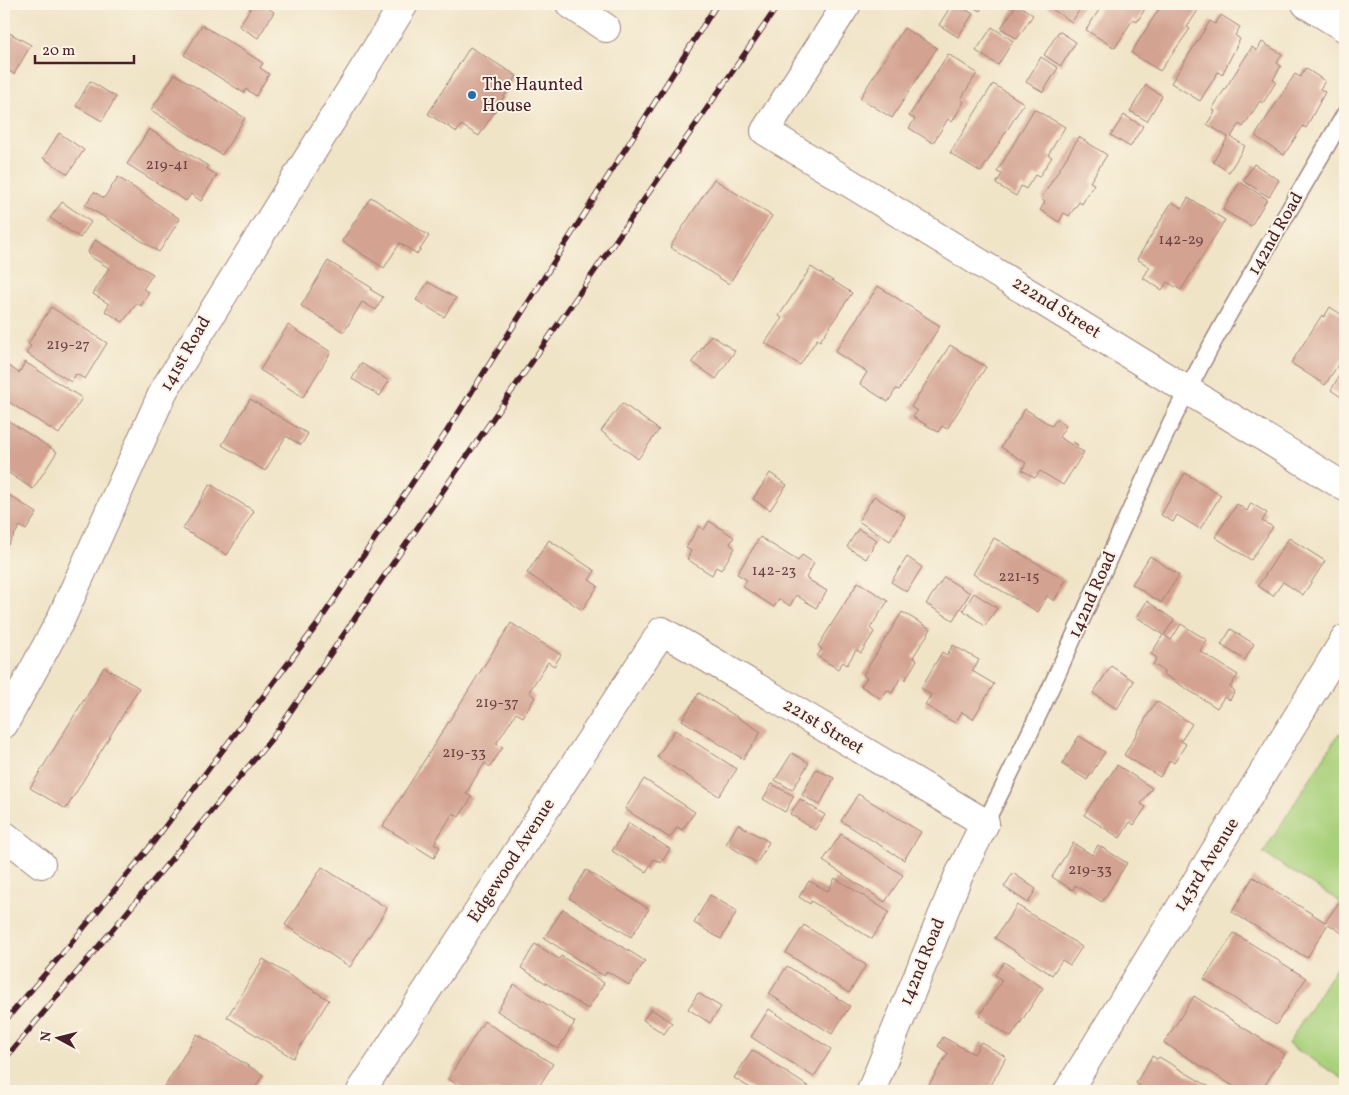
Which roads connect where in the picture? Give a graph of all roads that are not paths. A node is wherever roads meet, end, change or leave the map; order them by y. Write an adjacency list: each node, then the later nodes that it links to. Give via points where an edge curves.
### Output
1 (404, 4): 12 (street, 141st Road, via 164,390 60,621)
2 (570, 4): 5 (street)
3 (847, 4): 8 (street, 222nd Street, via 766,131)
4 (1306, 4): 6 (street)
5 (606, 28)
6 (1345, 28)
7 (1345, 114): 8 (lane, 142nd Road)
8 (1189, 389): 9 (street, 222nd Street); 13 (lane, 142nd Road, via 1017,762)
9 (1345, 487)
10 (662, 630): 13 (street, 221st Street); 16 (street, Edgewood Avenue)
11 (1345, 639): 18 (street, 143rd Avenue)
12 (4, 724)
13 (985, 823): 17 (street, 142nd Road, via 958,877)
14 (4, 835): 15 (street)
15 (41, 864)
16 (361, 1091)
17 (871, 1091)
18 (1068, 1091)

